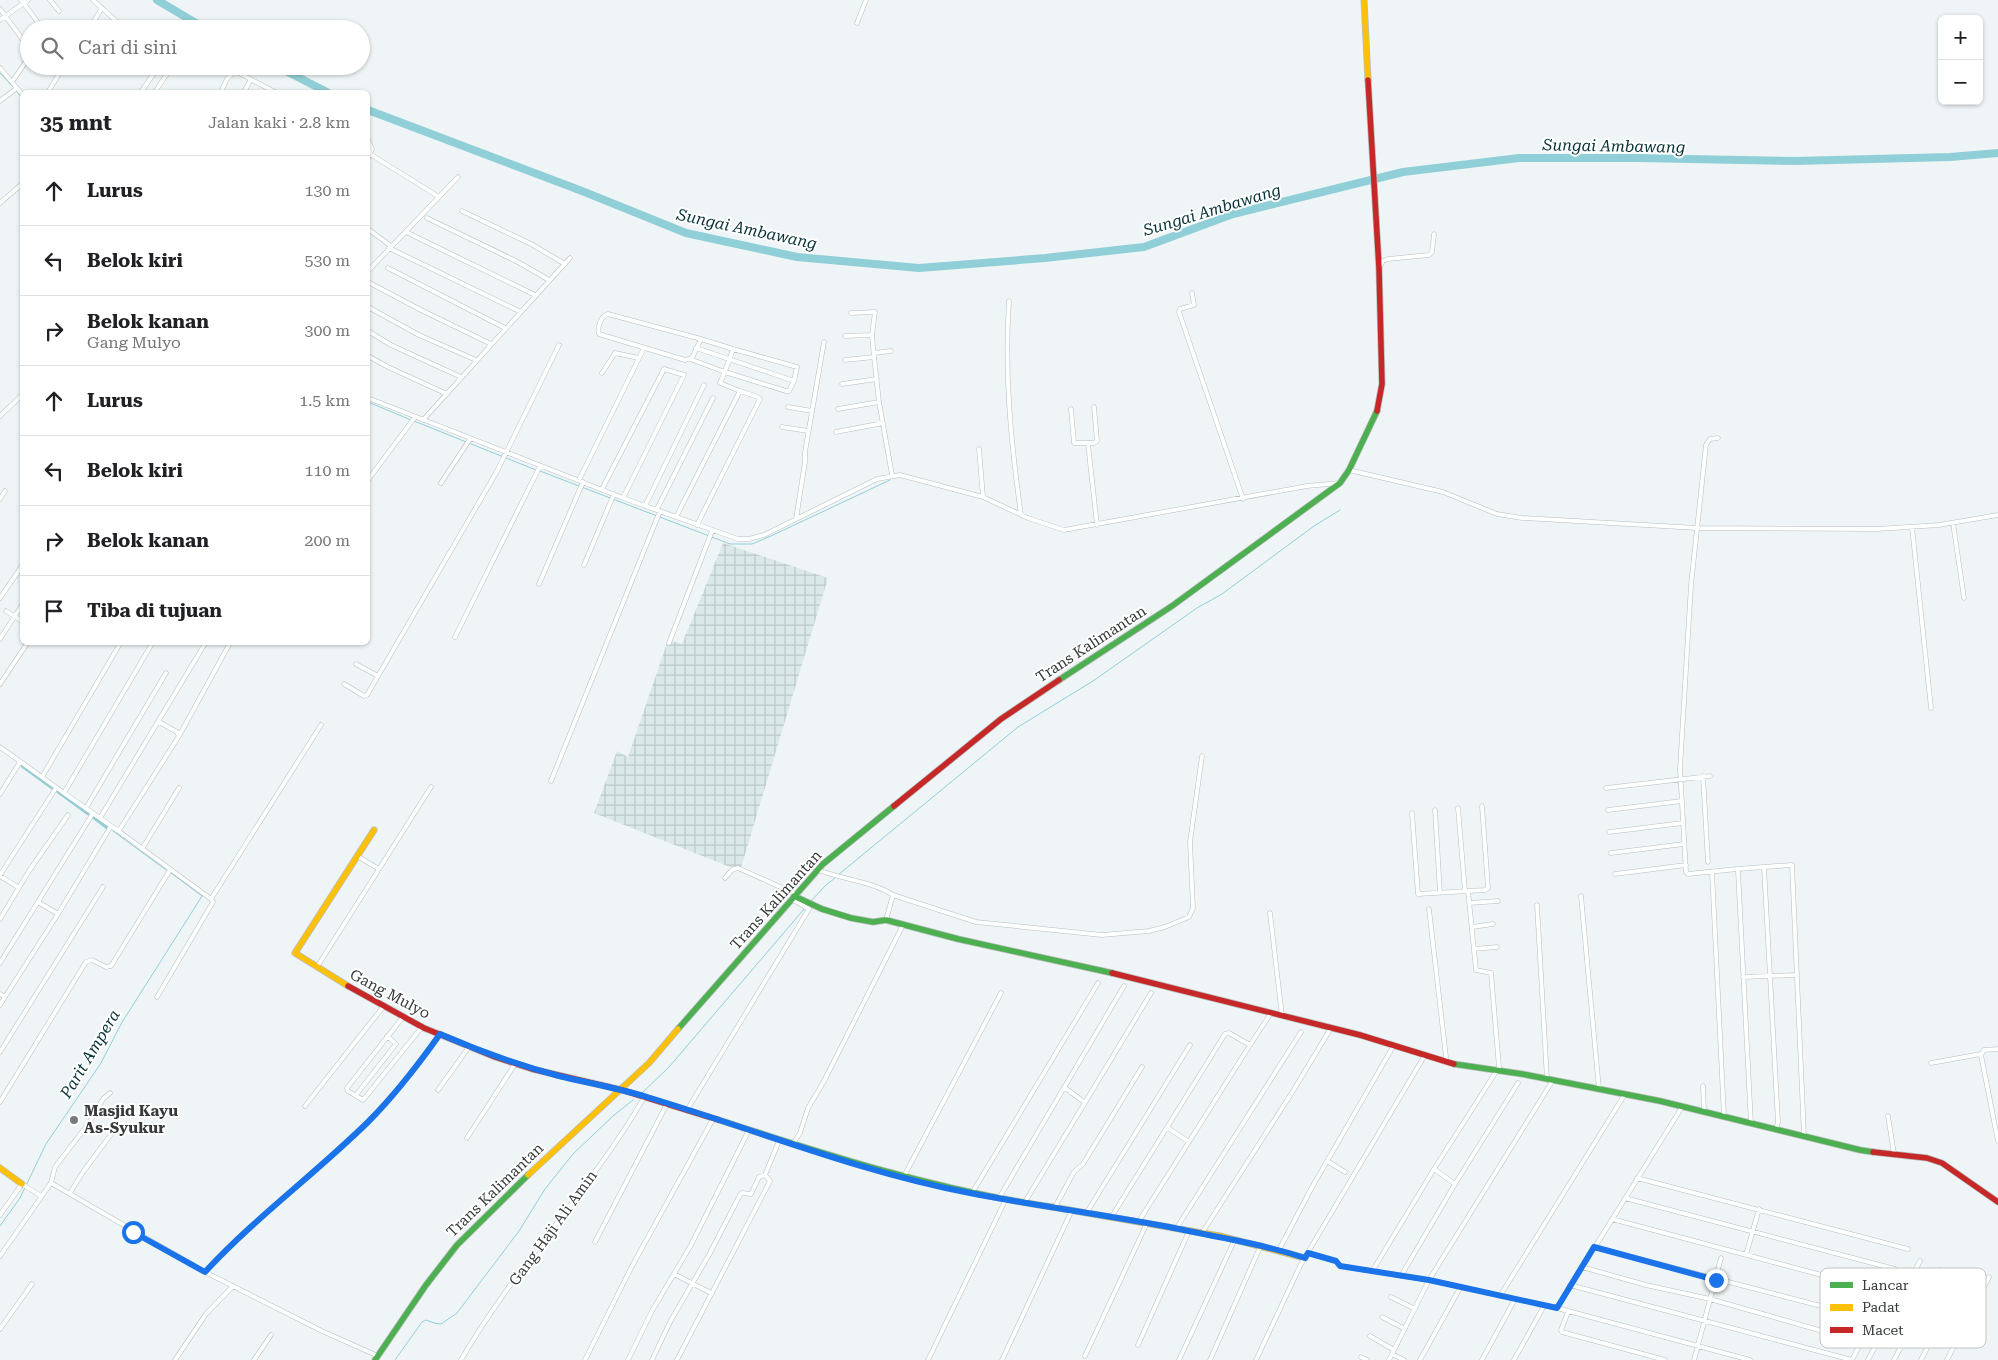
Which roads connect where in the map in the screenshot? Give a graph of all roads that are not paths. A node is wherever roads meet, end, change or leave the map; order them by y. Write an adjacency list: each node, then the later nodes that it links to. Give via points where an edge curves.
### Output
1 (28, 0): 6 (street)
2 (50, 0): 9 (street)
3 (93, 0): 7 (street)
4 (866, 0): 15 (street)
5 (1364, 0): 49 (main road, Trans Kalimantan)
6 (22, 2): 10 (street); 12 (street)
7 (102, 8): 13 (street); 14 (street)
8 (0, 10): 10 (street)
9 (59, 11)
10 (5, 17): 11 (street); 16 (street)
11 (0, 20)
12 (36, 20)
13 (95, 20)
14 (115, 20)
15 (857, 23)
16 (20, 36)
17 (0, 68): 25 (street)
18 (20, 70): 25 (street)
19 (58, 75): 27 (street)
20 (153, 75): 28 (street)
21 (166, 75): 29 (street)
22 (231, 75): 30 (street)
23 (239, 75): 24 (street)
24 (250, 81): 31 (street); 32 (street)
25 (12, 82): 26 (street)
26 (17, 88): 33 (street); 34 (street)
27 (49, 90)
28 (142, 90)
29 (156, 90)
30 (222, 90)
31 (245, 90)
32 (270, 90)
33 (20, 92)
34 (0, 101)
35 (370, 157): 38 (street)
36 (458, 177): 38 (street)
37 (20, 186): 39 (street)
38 (439, 197): 45 (street)
39 (0, 203)
40 (462, 210): 47 (street)
41 (427, 218): 51 (street)
42 (370, 231): 45 (street)
43 (408, 233): 54 (street)
44 (1434, 234): 49 (street, via 1431,254 1388,259)
45 (390, 247): 50 (street); 57 (street)
46 (570, 258): 47 (street)
47 (565, 264): 51 (street)
48 (388, 268): 59 (street)
49 (1379, 268): 109 (main road, Trans Kalimantan, via 1380,400)
50 (370, 269)
51 (549, 280): 54 (street)
52 (370, 283): 65 (street)
53 (1192, 293): 121 (street, via 1194,306 1179,312)
54 (535, 295): 57 (street)
55 (1009, 301): 124 (street, via 1007,401)
56 (370, 308): 76 (street, via 419,335)
57 (521, 312): 59 (street)
58 (851, 313): 61 (street, via 875,312)
59 (505, 328): 65 (street)
60 (370, 332): 80 (street, via 390,345)
61 (872, 335): 62 (street); 71 (street)
62 (845, 336)
63 (701, 339): 67 (street, via 608,314 604,316 599,334); 68 (street); 69 (street)
64 (824, 342): 95 (street)
65 (491, 344): 76 (street)
66 (559, 345): 107 (street)
67 (644, 348): 73 (street); 74 (street)
68 (696, 348): 74 (street); 75 (street)
69 (733, 349): 75 (street); 82 (street, via 795,366 798,369)
70 (891, 351): 71 (street)
71 (874, 355): 77 (street); 81 (street)
72 (370, 357): 86 (street)
73 (639, 358): 79 (street, via 615,353); 112 (street)
74 (690, 359): 78 (street)
75 (729, 359): 78 (street); 82 (street)
76 (476, 360): 80 (street)
77 (845, 360)
78 (724, 372): 82 (street, via 788,392); 85 (street, via 720,383)
79 (602, 373)
80 (461, 377): 86 (street)
81 (877, 378): 83 (street); 90 (street)
82 (794, 381)
83 (842, 384)
84 (704, 385): 122 (street)
85 (740, 391): 126 (street); 129 (street, via 760,399)
86 (447, 394): 98 (street)
87 (20, 398): 96 (street)
88 (713, 398): 123 (street)
89 (370, 399): 97 (street)
90 (879, 402): 93 (street); 99 (street)
91 (788, 407): 95 (street)
92 (1094, 407): 105 (street, via 1097,441)
93 (838, 409)
94 (1071, 409): 105 (street, via 1074,443)
95 (812, 411): 101 (street)
96 (0, 416)
97 (415, 417): 98 (street); 111 (street)
98 (423, 420): 104 (street)
99 (883, 423): 102 (street); 110 (street)
100 (782, 427): 101 (street)
101 (808, 431): 127 (street)
102 (836, 432)
103 (1718, 438): 132 (street, via 1710,439 1706,445)
104 (470, 439): 107 (street); 113 (street)
105 (1088, 444): 130 (street)
106 (979, 449): 118 (street)
107 (505, 456): 108 (street); 153 (street)
108 (539, 468): 112 (street); 143 (street)
109 (1349, 470): 114 (main road, Trans Kalimantan); 132 (street, via 1443,492 1505,516)
110 (892, 476): 118 (street, via 910,477); 127 (street, via 871,482)
111 (370, 477)
112 (581, 482): 115 (street); 136 (street)
113 (441, 483)
114 (1340, 483): 121 (street); 199 (main road, Trans Kalimantan, via 1180,600 1001,719)
115 (602, 489): 117 (street); 120 (street, via 664,369 684,375)
116 (5, 491): 119 (street)
117 (613, 497): 120 (street); 134 (street)
118 (983, 497): 124 (street)
119 (0, 498)
120 (623, 498): 122 (street)
121 (1242, 499): 130 (street)
122 (646, 506): 123 (street)
123 (659, 511): 126 (street); 167 (street)
124 (1021, 515): 130 (street, via 1064,530)
125 (1998, 515): 128 (street)
126 (676, 517): 129 (street)
127 (796, 519): 133 (street, via 749,539)
128 (1954, 523): 131 (street); 138 (street)
129 (697, 525): 133 (street)
130 (1097, 525)
131 (1912, 527): 132 (street); 156 (street)
132 (1697, 528): 166 (street)
133 (711, 535): 145 (street)
134 (584, 564)
135 (20, 569): 137 (street)
136 (539, 584)
137 (0, 598)
138 (1964, 598)
139 (20, 607): 141 (street)
140 (6, 611): 141 (street)
141 (14, 617): 142 (street); 144 (street)
142 (20, 620)
143 (455, 637)
144 (0, 639)
145 (669, 643)
146 (26, 645): 154 (street)
147 (119, 645): 165 (street)
148 (151, 645): 172 (street)
149 (204, 645): 157 (street)
150 (229, 645): 159 (street)
151 (356, 664): 153 (street)
152 (166, 673): 176 (street)
153 (378, 676): 155 (street, via 365,696)
154 (0, 684)
155 (344, 684)
156 (1931, 708)
157 (159, 722): 159 (street, via 177,732); 183 (street)
158 (321, 725): 211 (street)
159 (178, 736): 186 (street)
160 (0, 747): 162 (street)
161 (1202, 756): 208 (street, via 1190,842 1193,908 1189,917 1149,931 1094,935 976,922)
162 (20, 762): 165 (street); 173 (street)
163 (1703, 776): 164 (street); 166 (street); 193 (street)
164 (1710, 776)
165 (42, 777): 168 (street)
166 (1680, 779): 171 (street); 174 (street)
167 (551, 781)
168 (56, 788): 172 (street); 202 (street)
169 (179, 788): 190 (street)
170 (431, 788): 196 (street)
171 (1606, 788)
172 (64, 793): 176 (street)
173 (0, 794)
174 (1682, 801): 179 (street); 184 (street)
175 (1482, 806): 206 (street, via 1488,888)
176 (86, 808): 180 (street)
177 (1458, 808): 206 (street)
178 (1435, 810): 207 (street)
179 (1608, 810)
180 (93, 813): 183 (street); 213 (street)
181 (68, 814): 205 (street)
182 (1412, 814): 207 (street, via 1417,892)
183 (100, 818): 185 (street)
184 (1683, 823): 188 (street); 189 (street)
185 (111, 826): 186 (street); 219 (street)
186 (118, 830): 190 (street)
187 (374, 830): 192 (main road)
188 (1609, 832)
189 (1684, 844): 191 (street); 194 (street)
190 (142, 849): 198 (street)
191 (1611, 853)
192 (357, 856): 196 (street); 228 (main road, Gang Mulyo, via 296,951)
193 (1708, 862)
194 (1686, 865): 200 (street, via 1688,874); 201 (street)
195 (1764, 867): 197 (street); 229 (street, via 1792,865); 230 (street)
196 (379, 869): 228 (street)
197 (1737, 869): 200 (street); 231 (street)
198 (170, 870): 211 (street); 273 (street, via 112,966 106,967 92,960 86,962)
199 (818, 870): 208 (street); 209 (main road, Trans Kalimantan)
200 (1712, 872): 281 (street)
201 (1615, 874)
202 (0, 875): 205 (street)
203 (725, 878): 209 (street, via 738,868)
204 (103, 887): 254 (street)
205 (20, 888): 220 (street)
206 (1466, 891): 207 (street); 214 (street)
207 (1440, 893)
208 (893, 895): 221 (street)
209 (794, 896): 215 (main road); 268 (main road, Trans Kalimantan, via 664,1048)
210 (1581, 896): 266 (street)
211 (211, 899): 238 (street, via 213,904)
212 (1498, 901): 214 (street)
213 (38, 902): 219 (street); 227 (street)
214 (1469, 903): 224 (street)
215 (807, 905): 221 (main road, via 861,921 874,923); 278 (street, via 808,910)
216 (1537, 905): 262 (street)
217 (1429, 908): 257 (street)
218 (1270, 913): 242 (street)
219 (58, 914): 237 (street)
220 (0, 919)
221 (886, 920): 223 (main road)
222 (1493, 924): 224 (street)
223 (903, 925): 241 (main road); 293 (street, via 824,1083 808,1108)
224 (1472, 927): 226 (street)
225 (1497, 947): 226 (street)
226 (1474, 950): 261 (street, via 1476,970 1491,973 1500,1067)
227 (0, 963)
228 (317, 967): 240 (main road, Gang Mulyo)
229 (1796, 975): 230 (street); 288 (street)
230 (1770, 976): 231 (street); 286 (street)
231 (1743, 977): 283 (street)
232 (1098, 983): 306 (street)
233 (1124, 986): 265 (street)
234 (1001, 993): 300 (street, via 930,1120)
235 (1150, 993): 274 (street)
236 (0, 994): 237 (street)
237 (5, 997): 239 (street)
238 (156, 998)
239 (0, 1006)
240 (383, 1007): 243 (main road, Gang Mulyo); 276 (street)
241 (1271, 1013): 242 (main road); 250 (street)
242 (1282, 1016): 245 (main road)
243 (403, 1017): 244 (main road, Gang Mulyo); 248 (street)
244 (423, 1026): 247 (main road, Gang Mulyo); 271 (street, via 365,1099)
245 (1331, 1028): 251 (main road); 325 (street)
246 (1302, 1032): 322 (street)
247 (440, 1034): 252 (main road, Gang Mulyo); 341 (street, via 416,1068 368,1121)
248 (387, 1036): 271 (street, via 396,1044); 271 (street, via 347,1088)
249 (1190, 1045): 316 (street)
250 (1250, 1045): 285 (street, via 1226,1033); 292 (street)
251 (1394, 1045): 256 (main road); 295 (street)
252 (469, 1047): 259 (main road, Gang Mulyo); 267 (street)
253 (1998, 1048): 255 (street)
254 (0, 1052)
255 (1981, 1054): 258 (street); 291 (street)
256 (1425, 1055): 257 (main road); 332 (street)
257 (1445, 1062): 261 (main road)
258 (1931, 1063)
259 (515, 1064): 268 (main road, Gang Mulyo); 289 (street)
260 (1142, 1067): 313 (street)
261 (1497, 1071): 262 (main road); 297 (street)
262 (1550, 1080): 266 (main road); 346 (street)
263 (1518, 1083): 303 (street)
264 (1704, 1086): 279 (street)
265 (1064, 1087): 274 (street); 308 (street)
266 (1599, 1089): 270 (main road)
267 (438, 1090)
268 (620, 1090): 272 (main road, Gang Mulyo); 381 (main road, Trans Kalimantan, via 462,1240 426,1285)
269 (110, 1093): 302 (street, via 55,1167)
270 (1624, 1094): 277 (main road); 355 (street)
271 (356, 1095)
272 (641, 1095): 275 (main road, Gang Mulyo); 384 (street, Gang Haji Ali Amin, via 616,1141)
273 (0, 1102)
274 (1084, 1102): 311 (street)
275 (667, 1104): 278 (main road, Gang Mulyo); 327 (street)
276 (305, 1106)
277 (1682, 1107): 279 (main road); 301 (street)
278 (686, 1110): 282 (main road, Gang Mulyo)
279 (1704, 1112): 281 (main road)
280 (1888, 1116): 294 (street)
281 (1724, 1118): 283 (main road)
282 (713, 1119): 287 (main road, Gang Mulyo); 385 (street, via 631,1268)
283 (1751, 1124): 286 (main road)
284 (118, 1125): 305 (street)
285 (1168, 1128): 292 (street); 318 (street)
286 (1776, 1129): 288 (main road)
287 (749, 1130): 290 (main road, Gang Mulyo); 342 (street)
288 (1804, 1136): 294 (main road, via 1860,1150)
289 (467, 1138)
290 (779, 1140): 293 (main road, Gang Mulyo); 299 (street)
291 (1998, 1141)
292 (1189, 1142): 320 (street)
293 (793, 1145): 300 (main road, Gang Mulyo)
294 (1894, 1154): 312 (main road, via 1942,1163)
295 (1327, 1161): 298 (street); 331 (street)
296 (0, 1168): 304 (main road)
297 (1434, 1169): 303 (street); 340 (street)
298 (1345, 1172)
299 (765, 1175): 349 (street, via 759,1177 751,1194 740,1195); 354 (street, via 770,1181)
300 (903, 1178): 306 (main road, Gang Mulyo)
301 (1637, 1178): 309 (street); 314 (street)
302 (51, 1183): 305 (street); 307 (street)
303 (1455, 1184): 344 (street)
304 (21, 1186): 307 (street); 317 (street)
305 (70, 1193): 341 (street)
306 (972, 1193): 308 (main road, Gang Mulyo)
307 (42, 1196): 334 (street)
308 (999, 1198): 310 (main road, Gang Mulyo)
309 (1625, 1198): 319 (street); 324 (street)
310 (1006, 1199): 311 (main road, Gang Mulyo); 389 (street)
311 (1025, 1202): 313 (main road, Gang Mulyo)
312 (1998, 1202)
313 (1055, 1207): 315 (main road, Gang Mulyo)
314 (1759, 1209): 324 (street); 330 (street)
315 (1072, 1210): 316 (main road, Gang Mulyo); 390 (street)
316 (1087, 1212): 318 (main road, Gang Mulyo)
317 (0, 1215)
318 (1112, 1216): 320 (main road, Gang Mulyo)
319 (1612, 1219): 329 (street); 333 (street)
320 (1139, 1222): 321 (main road, Gang Mulyo)
321 (1147, 1223): 322 (main road, Gang Mulyo); 379 (street)
322 (1176, 1229): 323 (main road, Gang Mulyo)
323 (1189, 1231): 325 (main road, Gang Mulyo); 371 (street)
324 (1753, 1231): 333 (street); 338 (street)
325 (1202, 1233): 326 (main road, Gang Mulyo)
326 (1235, 1239): 328 (main road, Gang Mulyo); 391 (street)
327 (595, 1242)
328 (1261, 1245): 331 (main road, Gang Mulyo); 392 (street)
329 (1594, 1247): 337 (street); 347 (street)
330 (1908, 1249)
331 (1279, 1250): 332 (main road, Gang Mulyo)
332 (1307, 1255): 340 (street, via 1336,1261 1340,1266); 393 (street)
333 (1746, 1255): 343 (street)
334 (0, 1256)
335 (1721, 1258): 347 (street)
336 (1920, 1261): 339 (street)
337 (1582, 1267): 351 (street); 358 (street)
338 (1891, 1268)
339 (1916, 1268)
340 (1372, 1270): 344 (street)
341 (205, 1272): 352 (street)
342 (674, 1274): 349 (street); 386 (street)
343 (1820, 1275)
344 (1401, 1276): 346 (street)
345 (1988, 1277): 348 (street)
346 (1429, 1280): 353 (street); 362 (street)
347 (1716, 1280): 358 (street); 360 (street)
348 (1986, 1281)
349 (693, 1283): 354 (street); 387 (street)
350 (32, 1284): 366 (street)
351 (1570, 1285): 361 (street); 365 (street)
352 (233, 1286): 381 (street); 382 (street, via 206,1314)
353 (1460, 1288): 355 (street); 397 (street)
354 (711, 1293): 388 (street)
355 (1500, 1296): 357 (street)
356 (1391, 1297): 362 (street)
357 (1516, 1299): 359 (street); 398 (street)
358 (1710, 1299): 365 (street); 368 (street)
359 (1544, 1306): 361 (street); 399 (street)
360 (1820, 1306)
361 (1557, 1308): 363 (street)
362 (1415, 1309): 367 (street)
363 (1568, 1312): 372 (street); 400 (street, via 1562,1332)
364 (1382, 1317): 367 (street)
365 (1704, 1322): 372 (street); 373 (street, via 1852,1360)
366 (0, 1329)
367 (1405, 1329): 378 (street)
368 (1820, 1330)
369 (271, 1335): 383 (street)
370 (1370, 1336): 378 (street)
371 (1138, 1345)
372 (1697, 1346): 401 (street); 402 (street)
373 (1858, 1348)
374 (1874, 1348): 403 (street)
375 (1900, 1348): 404 (street)
376 (1927, 1348): 405 (street)
377 (1953, 1348): 406 (street)
378 (1393, 1352): 395 (street); 396 (street)
379 (1086, 1356)
380 (1361, 1357): 394 (street)
381 (377, 1358)
382 (175, 1360)
383 (254, 1360)
384 (461, 1360)
385 (585, 1360)
386 (628, 1360)
387 (652, 1360)
388 (677, 1360)
389 (928, 1360)
390 (1002, 1360)
391 (1179, 1360)
392 (1210, 1360)
393 (1256, 1360)
394 (1367, 1360)
395 (1389, 1360)
396 (1404, 1360)
397 (1420, 1360)
398 (1482, 1360)
399 (1514, 1360)
400 (1665, 1360)
401 (1694, 1360)
402 (1750, 1360)
403 (1868, 1360)
404 (1894, 1360)
405 (1921, 1360)
406 (1947, 1360)

